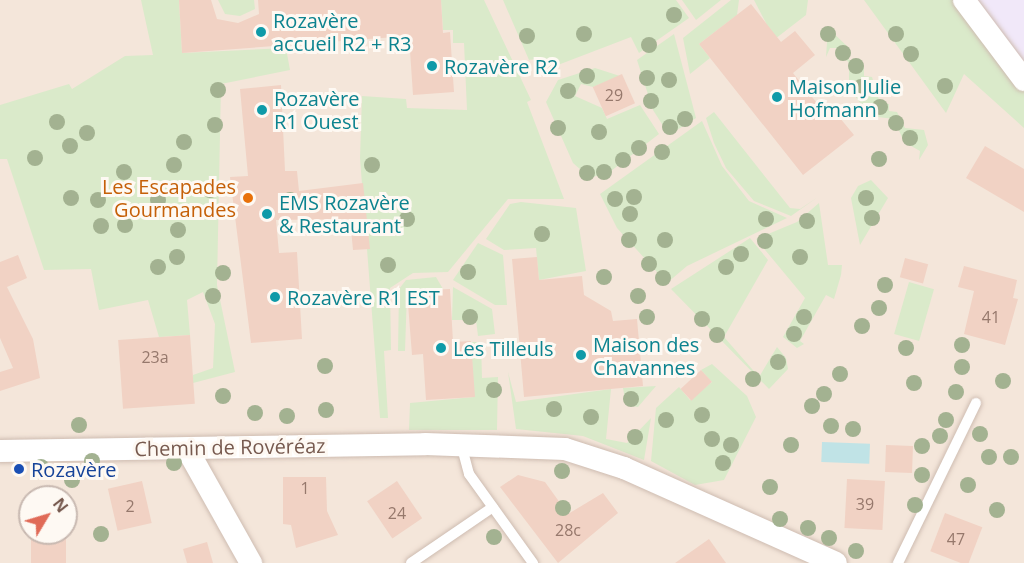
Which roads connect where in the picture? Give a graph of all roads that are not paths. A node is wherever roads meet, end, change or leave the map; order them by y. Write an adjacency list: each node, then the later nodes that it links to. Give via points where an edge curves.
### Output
1 (964, 0): 2 (street)
2 (1024, 80)
3 (976, 403): 13 (lane)
4 (461, 443): 5 (street, Chemin de Rovéréaz); 7 (lane, via 469,474); 8 (street, Chemin de Rovéréaz, via 545,446 597,458)
5 (187, 449): 6 (street, Chemin de Rovéréaz); 9 (street)
6 (0, 451)
7 (493, 507): 10 (lane); 11 (lane)
8 (810, 558): 12 (street, Chemin de Rovéréaz)
9 (251, 563)
10 (411, 563)
11 (532, 563)
12 (836, 563)
13 (898, 563)

